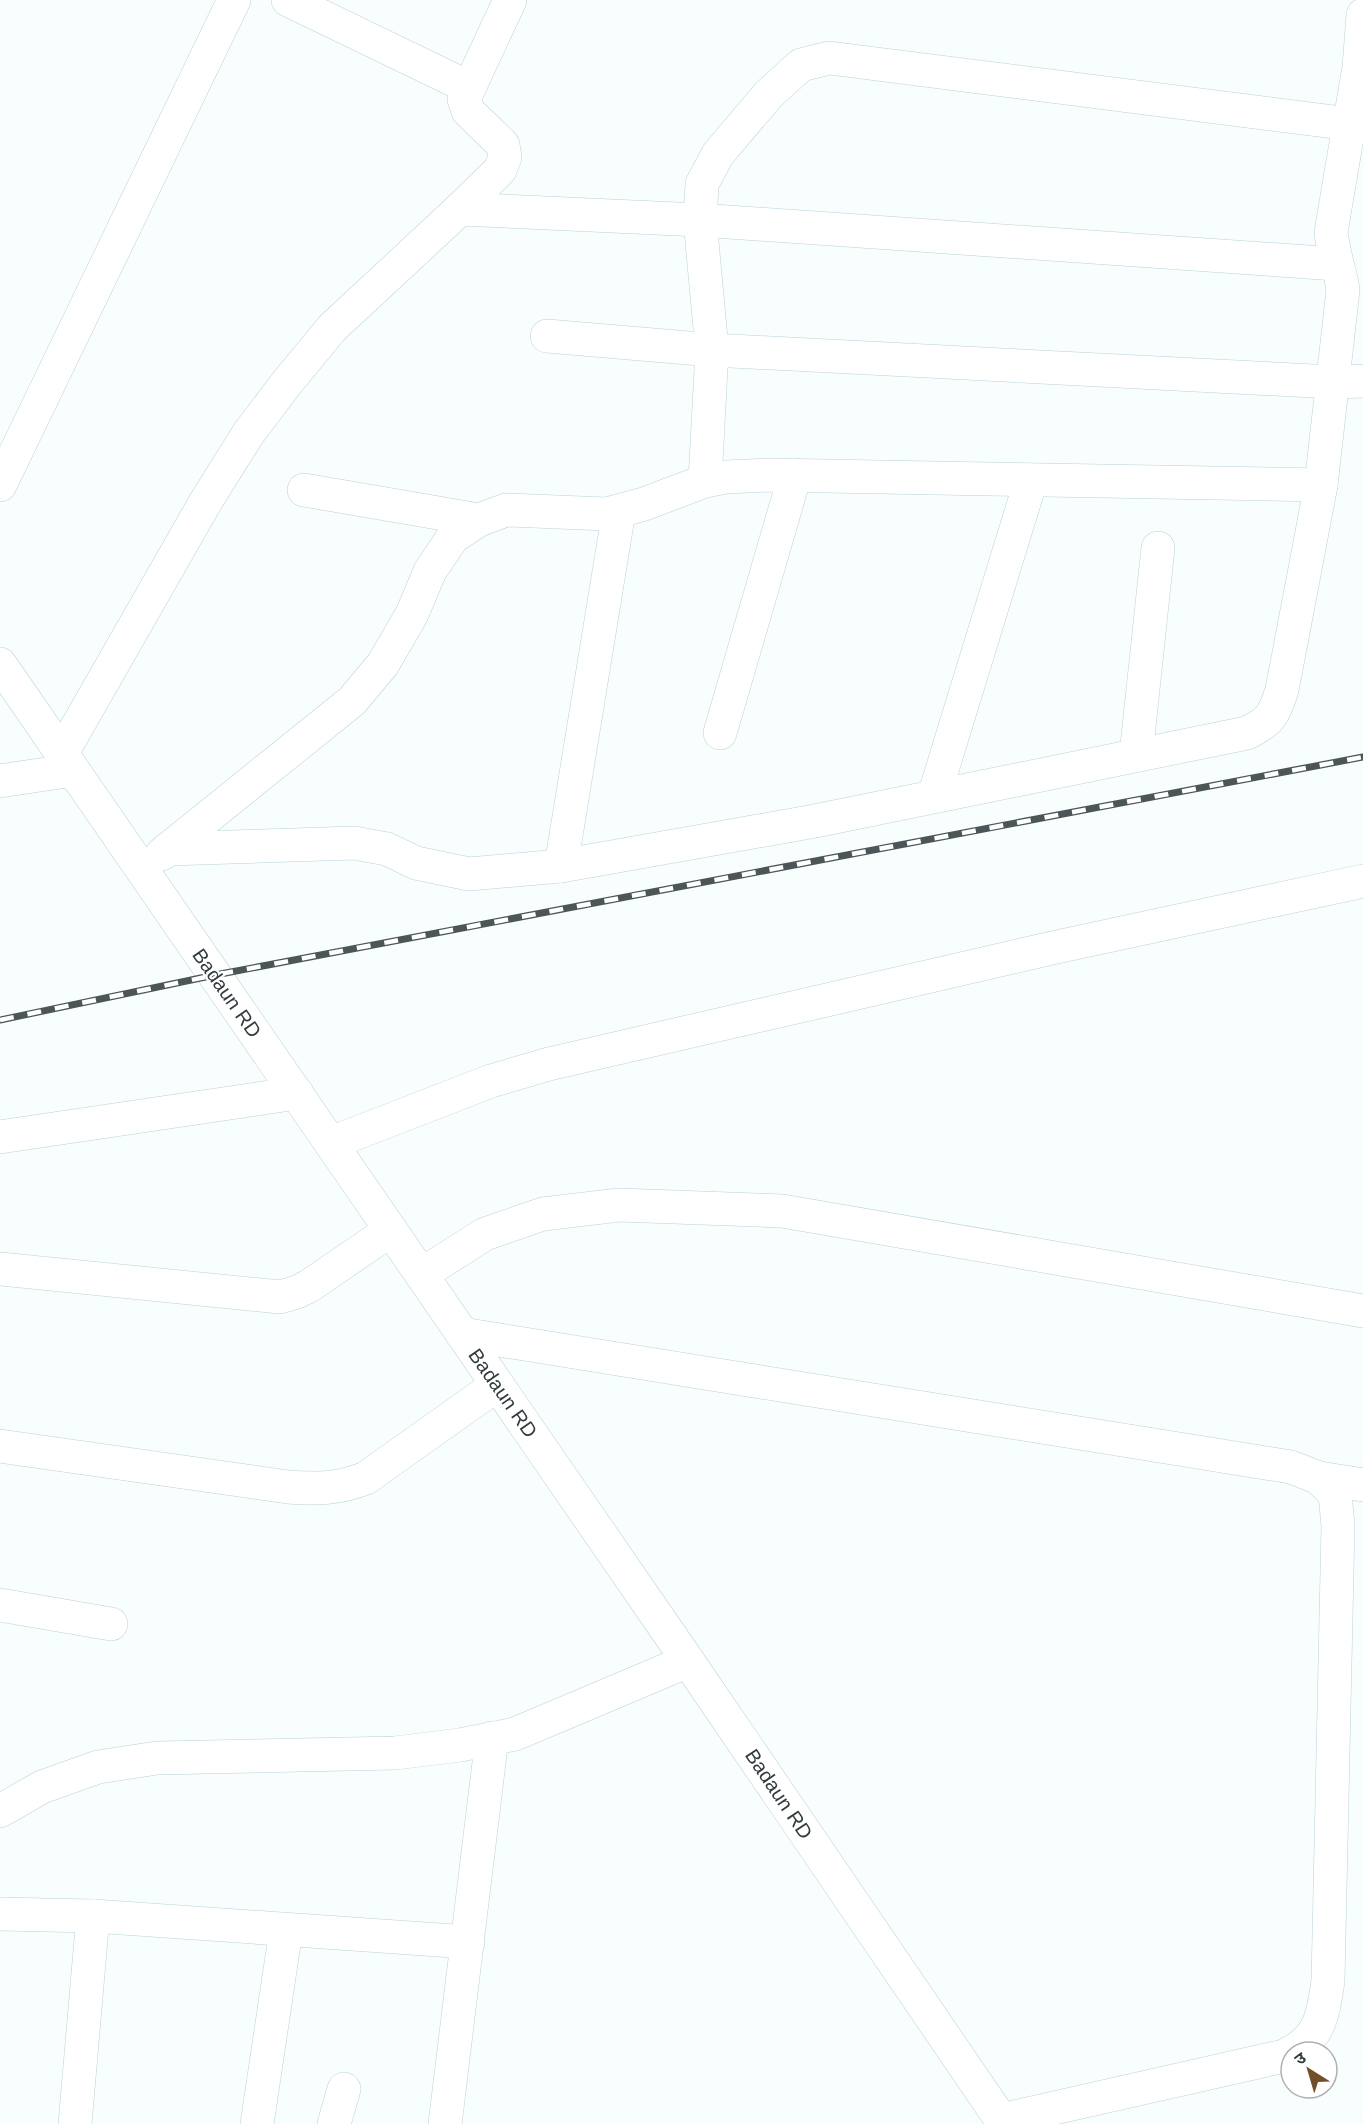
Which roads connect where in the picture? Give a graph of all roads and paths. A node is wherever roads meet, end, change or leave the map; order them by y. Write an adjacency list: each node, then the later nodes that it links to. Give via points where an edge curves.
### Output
1 (234, 0): 17 (street)
2 (288, 0): 5 (street)
3 (510, 0): 5 (street)
4 (1363, 15): 6 (street)
5 (468, 87): 7 (street, via 464,99 468,111 503,145 505,157 500,170)
6 (1350, 124): 8 (street, via 829,58 801,65 768,94 718,154 702,184); 9 (street, via 1331,232)
7 (460, 209): 8 (street); 26 (street, via 332,328 254,426 206,501)
8 (700, 219): 9 (street); 12 (street)
9 (1337, 264): 10 (street, via 1343,290)
10 (1352, 304): 13 (street)
11 (547, 336): 12 (street)
12 (712, 350): 13 (street); 16 (street)
13 (1348, 381): 18 (street)
14 (795, 475): 15 (street); 16 (street); 24 (street)
15 (1031, 480): 18 (street); 28 (street)
16 (705, 481): 20 (street)
17 (0, 485)
18 (1321, 485): 25 (street, via 1275,712 1265,724 1247,733)
19 (304, 490): 21 (street)
20 (619, 511): 21 (street, via 607,514 506,510); 30 (street)
21 (479, 520): 29 (street, via 453,537 430,571 412,614 383,664 352,701)
22 (1158, 548): 25 (street)
23 (0, 664): 26 (street, Badaun RD)
24 (720, 733)
25 (1136, 755): 28 (street)
26 (67, 761): 27 (street); 31 (street, Badaun RD)
27 (0, 781)
28 (934, 796): 30 (street)
29 (168, 849): 30 (street, via 354,843 387,849 416,863 469,874); 31 (street)
30 (561, 866)
31 (142, 870): 33 (street, Badaun RD)
32 (1363, 881): 35 (street, via 1041,950 549,1064)
33 (297, 1094): 34 (street); 35 (street, Badaun RD)
34 (0, 1137)
35 (331, 1143): 36 (street, Badaun RD)
36 (391, 1230): 37 (street, via 309,1286 280,1297); 38 (street, Badaun RD)
37 (0, 1269)
38 (422, 1274): 39 (street, via 485,1234 543,1214 619,1205 770,1210); 40 (street, Badaun RD)
39 (1363, 1311)
40 (462, 1334): 41 (street, Badaun RD); 43 (street, via 1291,1467)
41 (497, 1385): 42 (street, via 366,1478 335,1488 288,1487); 47 (street, Badaun RD)
42 (0, 1446)
43 (1319, 1478): 44 (street); 54 (street, via 1335,1494 1338,1526 1328,1981 1322,2020)
44 (1363, 1485)
45 (0, 1605): 46 (street)
46 (111, 1624)
47 (688, 1661): 48 (street, via 515,1734); 57 (street, Badaun RD)
48 (492, 1738): 49 (street, via 395,1753 157,1758 98,1767 42,1787); 53 (street)
49 (0, 1811)
50 (0, 1914): 51 (street)
51 (93, 1916): 52 (street); 58 (street)
52 (286, 1929): 53 (street); 59 (street)
53 (468, 1942): 61 (street)
54 (1309, 2040)
55 (1279, 2057): 57 (street)
56 (344, 2089): 60 (street)
57 (1002, 2122)
58 (75, 2124)
59 (257, 2124)
60 (334, 2124)
61 (445, 2124)

